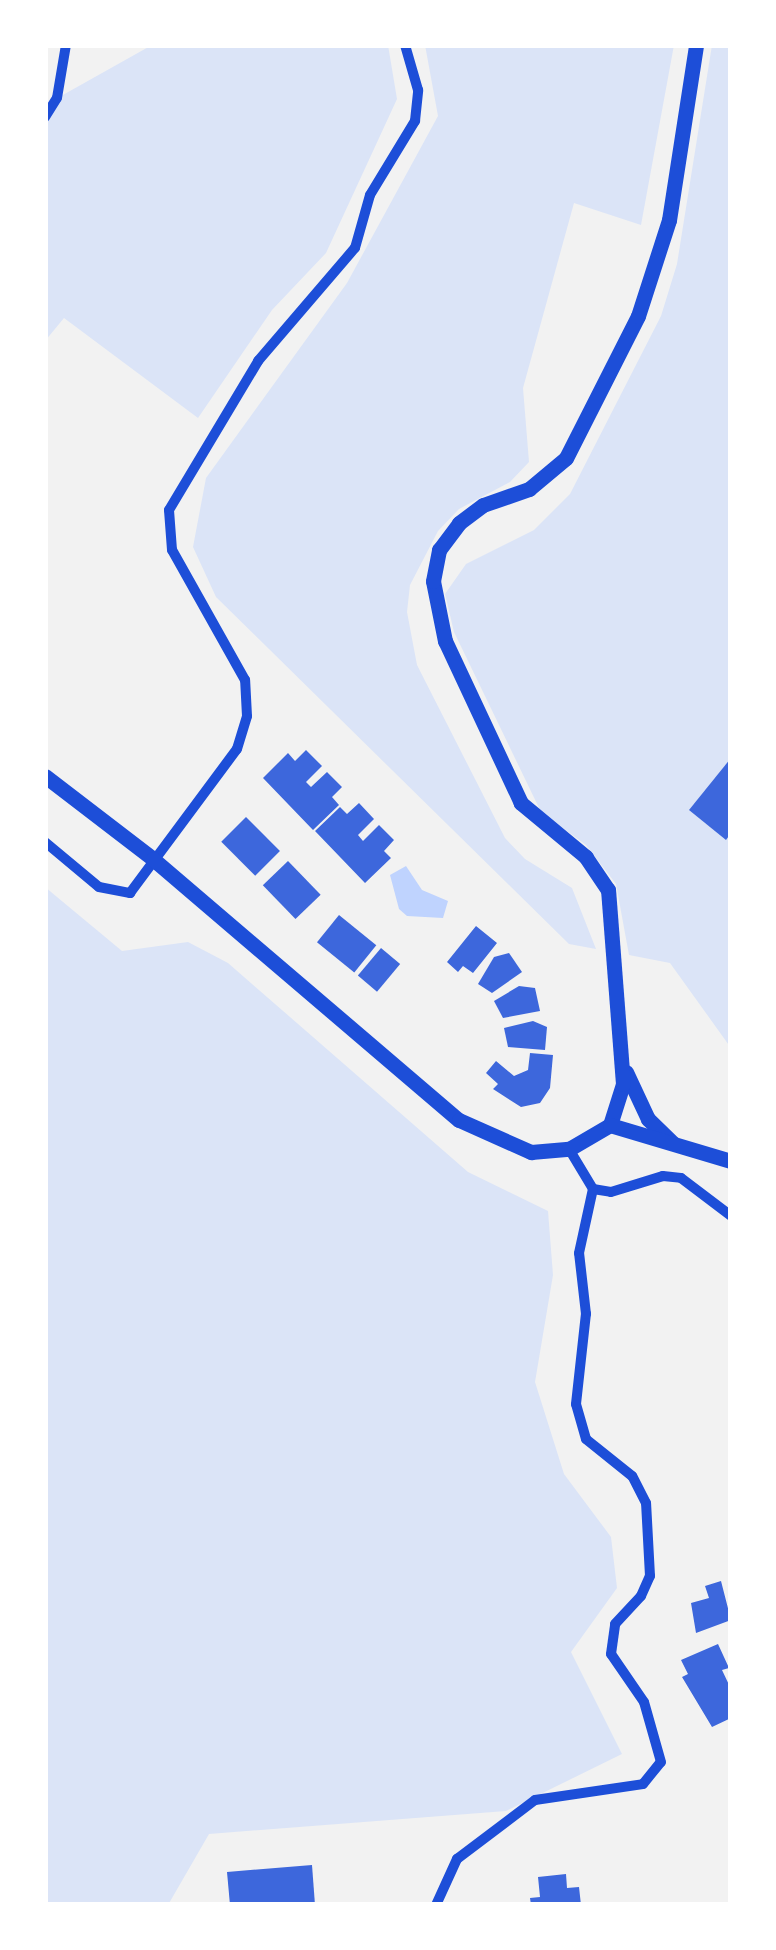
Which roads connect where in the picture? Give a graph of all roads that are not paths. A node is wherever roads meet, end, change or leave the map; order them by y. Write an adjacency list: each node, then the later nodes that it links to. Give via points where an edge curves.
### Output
1 (66, 45): 4 (street, via 57,98)
2 (405, 45): 7 (street, via 418,90 414,121 370,195 355,248 258,361 172,501 172,550 237,657 248,704 232,758)
3 (696, 45): 8 (main road, via 670,220 638,316 566,458 528,489 483,505 459,523 439,550 434,580 441,630 522,803 586,857 608,890)
4 (45, 117)
5 (45, 776): 7 (main road)
6 (45, 842): 7 (street, via 99,887 121,895 138,885)
7 (154, 859): 11 (main road, via 458,1120 531,1152)
8 (621, 1054): 9 (main road, via 623,1084); 10 (main road, via 648,1119)
9 (610, 1125): 10 (main road); 11 (main road)
10 (676, 1146): 12 (main road)
11 (570, 1149): 13 (street)
12 (731, 1162)
13 (593, 1189): 14 (street, via 611,1192 664,1176 681,1178 700,1186); 15 (street, via 580,1253 586,1325 576,1404 586,1439 632,1476 646,1503 650,1576 642,1596 614,1624 611,1654 644,1702 661,1762 643,1784 536,1800 457,1859)
14 (731, 1216)
15 (436, 1905)

